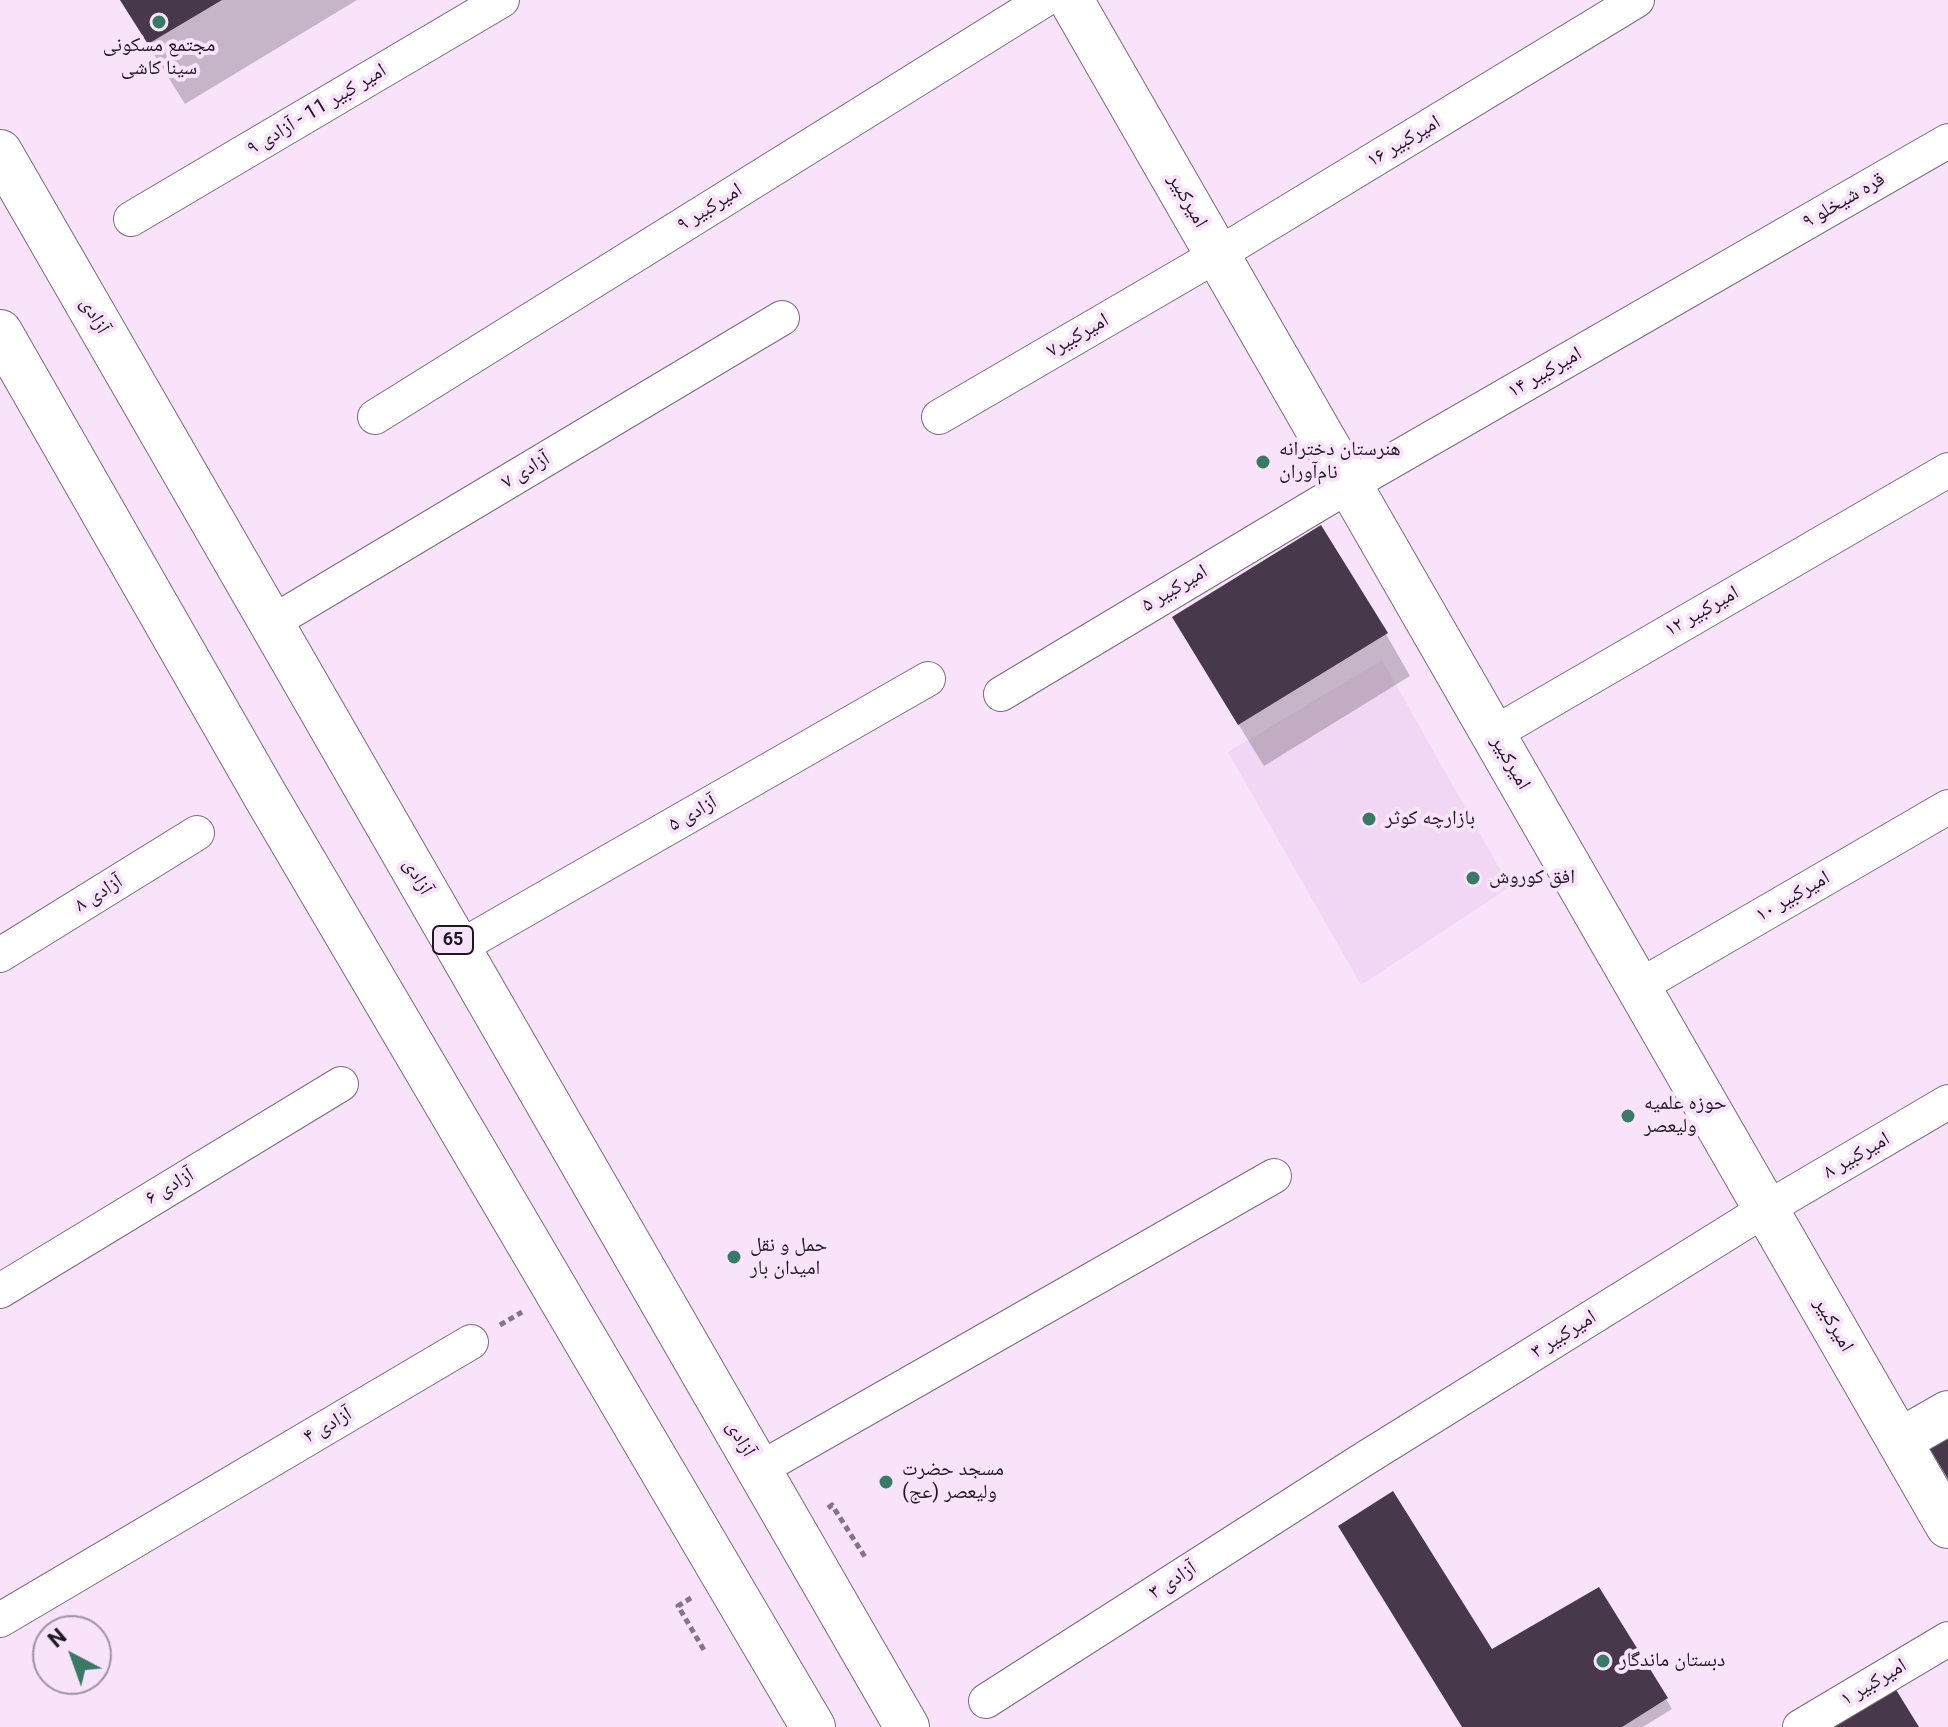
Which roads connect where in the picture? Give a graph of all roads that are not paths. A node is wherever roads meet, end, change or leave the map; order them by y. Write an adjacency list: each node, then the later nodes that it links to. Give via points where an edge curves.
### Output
1 (502, 0): 7 (street, امیر کبیر 11 - آزادی ۹)
2 (1044, 0): 12 (street, امیرکبیر ۹)
3 (1071, 0): 8 (main road, امیرکبیر)
4 (1637, 0): 8 (street, امیرکبیر ۱۶)
5 (1948, 141): 9 (street, قره شیخلو ۹)
6 (0, 152): 16 (main road, آزادی / 65)
7 (131, 219)
8 (1217, 255): 13 (street, امیرکبیر۷); 15 (main road, امیرکبیر)
9 (1740, 261): 15 (street, امیرکبیر ۱۴)
10 (782, 318): 16 (street, آزادی ۷)
11 (0, 332): 39 (main road, via 266,797)
12 (375, 417)
13 (939, 417)
14 (1948, 470): 19 (street, امیرکبیر ۱۲)
15 (1350, 485): 18 (street, امیرکبیر ۵); 19 (main road, امیرکبیر)
16 (271, 623): 22 (main road, آزادی / 65)
17 (928, 679): 22 (street, آزادی ۵)
18 (1001, 694)
19 (1493, 734): 24 (main road, امیرکبیر)
20 (1948, 807): 24 (street, امیرکبیر ۱۰)
21 (197, 833): 23 (street, ۸ آزادی)
22 (458, 948): 34 (main road, آزادی / 65)
23 (0, 955)
24 (1638, 987): 28 (main road, امیرکبیر)
25 (341, 1084): 29 (street, ۶ آزادی)
26 (1948, 1102): 28 (street, امیرکبیر ۸)
27 (1274, 1176): 34 (street)
28 (1766, 1209): 32 (main road, امیرکبیر); 33 (street, امیرکبیر ۳)
29 (0, 1291)
30 (471, 1342): 36 (street, ۴ آزادی)
31 (1948, 1413): 32 (main road)
32 (1899, 1441): 35 (main road, امیرکبیر)
33 (1361, 1461): 38 (street, آزادی ۳)
34 (758, 1470): 40 (main road, آزادی / 65)
35 (1948, 1526)
36 (0, 1620)
37 (1948, 1639): 41 (street, امیرکبیر ۱)
38 (986, 1701)
39 (813, 1727)
40 (907, 1727)
41 (1800, 1727)

